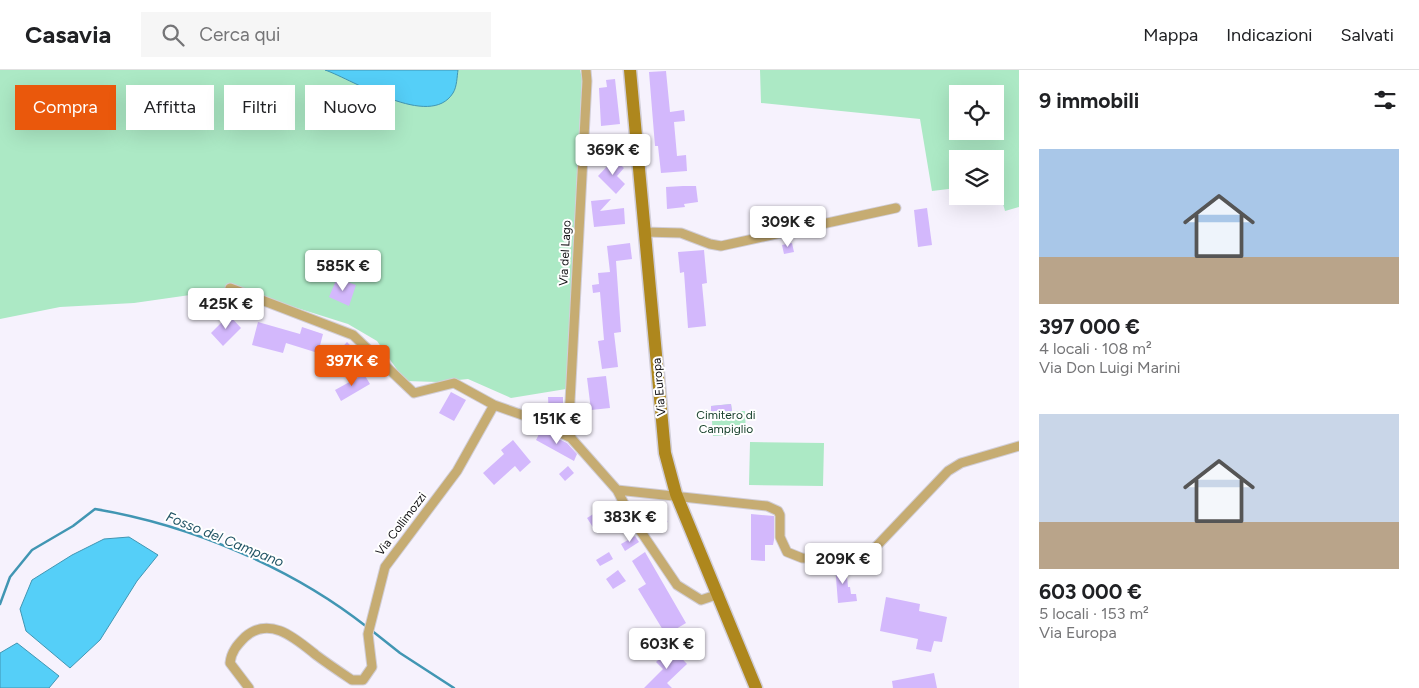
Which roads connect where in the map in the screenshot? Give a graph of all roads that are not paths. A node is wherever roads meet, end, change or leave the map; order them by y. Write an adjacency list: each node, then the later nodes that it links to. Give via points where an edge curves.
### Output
1 (586, 70): 7 (street, Via del Lago, via 569,420)
2 (630, 70): 4 (main road, Via Europa)
3 (896, 208): 4 (street, via 721,246 681,233)
4 (644, 232): 10 (main road, Via Europa, via 665,453)
5 (230, 288): 6 (street, via 353,335 414,393 454,383)
6 (494, 405): 7 (street, via 531,418); 12 (street, Via Collimozzi, via 457,471 385,567 368,634 372,667 363,680 352,680 283,632 269,628 255,629 231,656 230,663)
7 (571, 438): 9 (street)
8 (1019, 446): 10 (street, via 961,463 948,471 871,552 831,559 802,558 787,552 780,537 778,511 767,506)
9 (617, 490): 10 (street); 11 (street, via 631,517 677,585 701,600)
10 (676, 494): 11 (main road, Via Europa)
11 (719, 594): 13 (main road, Via Europa)
12 (249, 688)
13 (756, 688)

